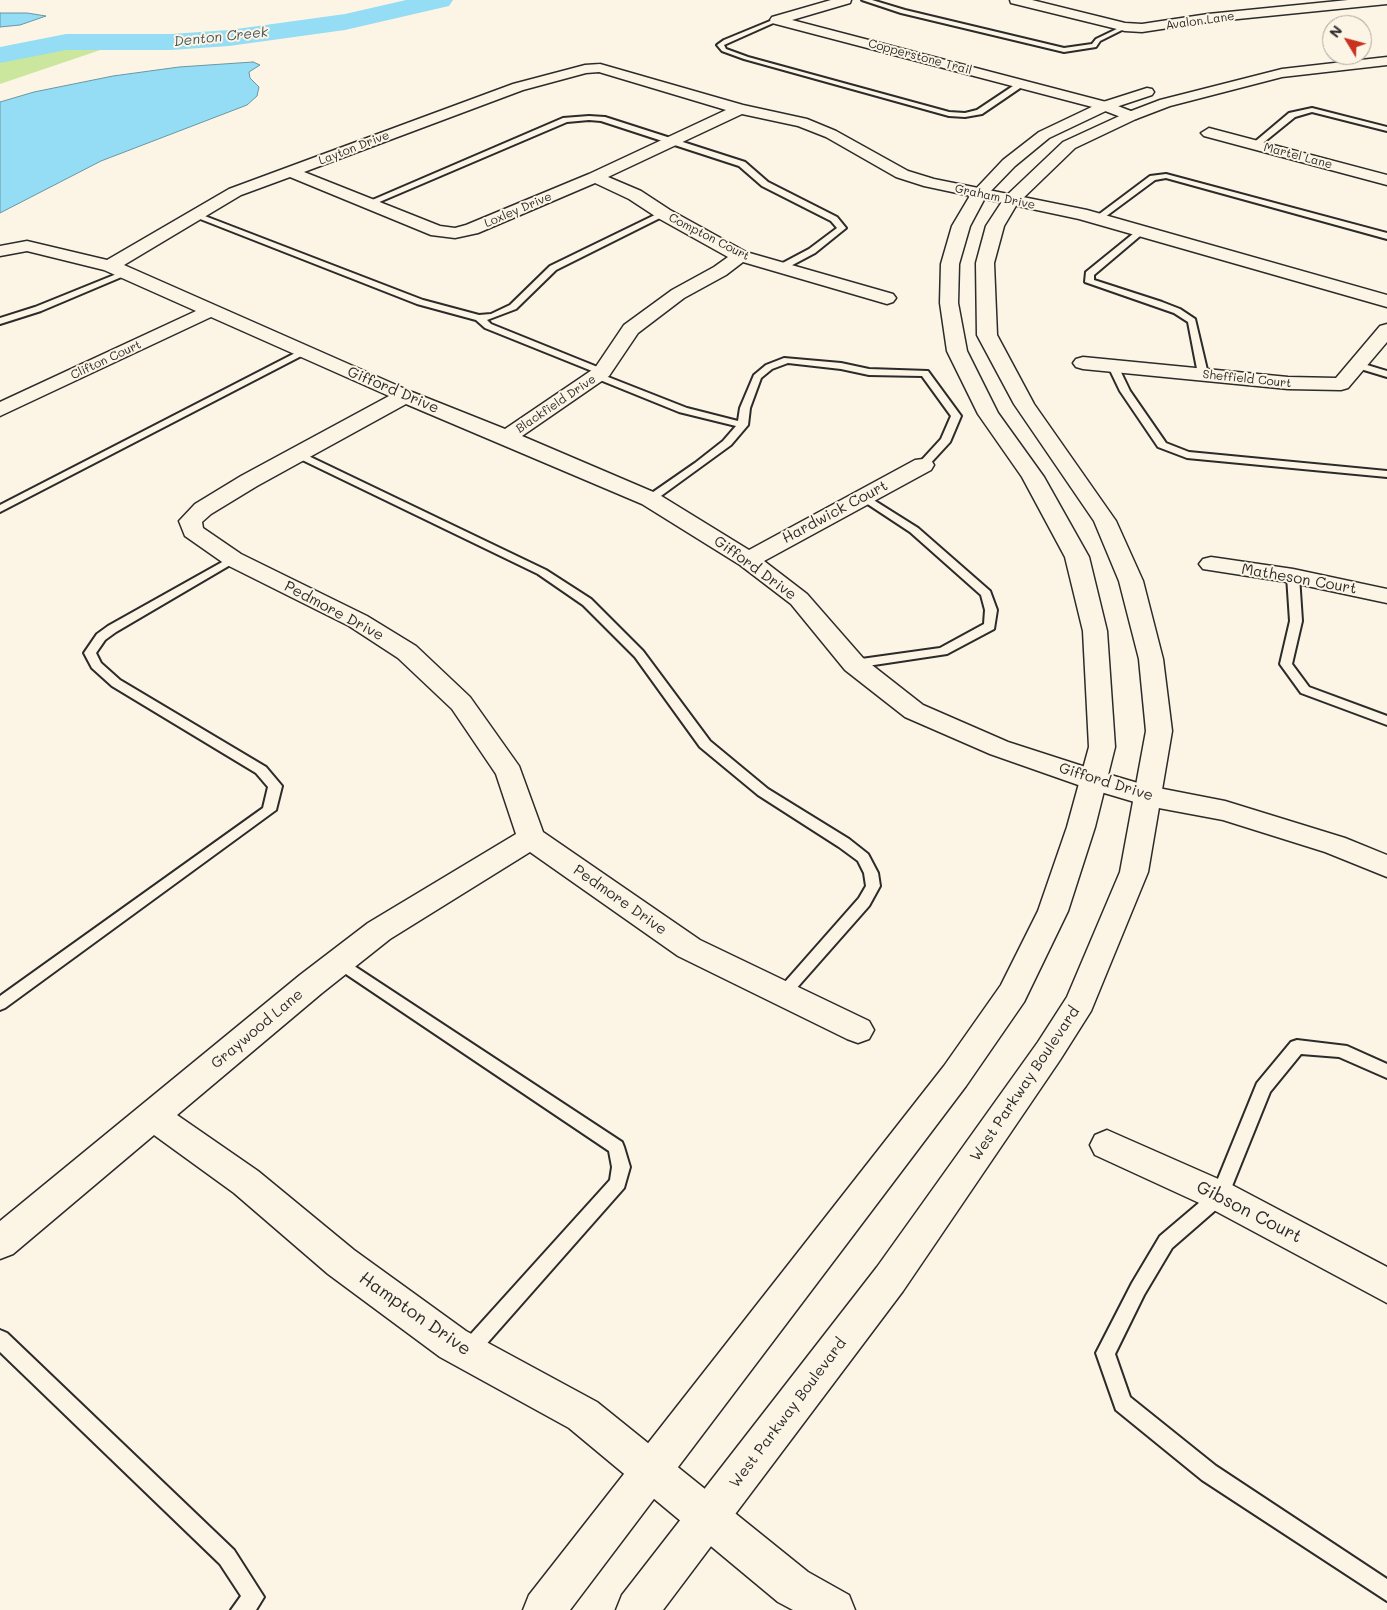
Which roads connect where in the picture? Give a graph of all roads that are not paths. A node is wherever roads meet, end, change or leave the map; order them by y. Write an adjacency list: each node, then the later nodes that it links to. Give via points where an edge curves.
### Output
1 (845, 0): 5 (street)
2 (865, 0): 6 (lane, via 1064,50 1094,46 1098,40)
3 (1016, 0): 6 (street, Avalon Lane)
4 (1387, 0): 6 (street, Avalon Lane, via 1208,18 1165,26)
5 (777, 20): 13 (street, Copperstone Trail); 13 (lane, via 720,45 724,50 746,58 950,114 979,112)
6 (1125, 27)
7 (1387, 49): 8 (street)
8 (1372, 51)
9 (1322, 56): 11 (street)
10 (1387, 61): 17 (street, West Parkway Boulevard, via 1282,73 1164,103)
11 (1243, 68)
12 (611, 71): 16 (street, Graham Drive); 22 (street, Layton Drive, via 585,69 518,87)
13 (1022, 84): 15 (street, Copperstone Trail)
14 (1160, 88): 15 (street)
15 (1105, 106): 17 (street, Copperstone Trail); 25 (street, via 1044,135 1009,163)
16 (740, 109): 20 (street, Loxley Drive); 25 (street, Graham Drive, via 802,122 831,134 902,174)
17 (1131, 116): 26 (street, West Parkway Boulevard, via 1069,145)
18 (1387, 129): 21 (lane, via 1312,110 1292,115)
19 (1209, 133): 21 (street, Martel Lane)
20 (673, 142): 23 (street, Loxley Drive); 27 (lane, via 614,122 575,118); 35 (lane, via 742,164 766,184 834,219 842,228 812,251)
21 (1255, 145): 24 (street, Martel Lane)
22 (290, 172): 27 (street, Loxley Drive); 29 (street, Layton Drive, via 235,192)
23 (595, 177): 27 (street, Loxley Drive, via 472,229 455,233 436,231); 28 (street, Compton Court, via 635,195)
24 (1387, 180)
25 (980, 194): 26 (street, Graham Drive); 67 (street, via 961,226 950,264 949,304 958,351 988,414 1033,477 1077,557 1095,631 1101,706 1102,748)
26 (1011, 201): 30 (street, Graham Drive); 68 (street, West Parkway Boulevard, via 995,226 985,264 987,335 1024,404 1105,520 1131,581 1152,659 1159,731)
27 (367, 204)
28 (664, 214): 34 (street, Compton Court); 40 (lane, via 553,268 513,307)
29 (194, 215): 36 (street, Layton Drive); 40 (lane, via 420,302)
30 (1098, 218): 31 (street, Graham Drive); 32 (lane, via 1153,178 1166,176)
31 (1142, 231): 38 (street, Graham Drive); 48 (lane, via 1089,274 1090,282 1159,304 1192,321)
32 (1387, 236)
33 (0, 252): 36 (street, Gifford Drive, via 27,246)
34 (740, 256): 35 (street, Compton Court); 47 (street, Blackfield Drive, via 678,294 630,329)
35 (780, 268): 37 (street, Compton Court)
36 (119, 270): 39 (street, Gifford Drive); 41 (lane, via 38,309)
37 (887, 298)
38 (1387, 301)
39 (212, 310): 43 (street, Gifford Drive); 51 (street, Clifton Court)
40 (479, 318): 47 (lane, via 488,326)
41 (0, 321)
42 (1387, 330): 45 (street, Sheffield Court)
43 (304, 352): 50 (street, Gifford Drive); 59 (lane)
44 (1083, 363): 46 (street, Sheffield Court)
45 (1357, 365): 48 (street, Sheffield Court, via 1341,384 1310,385); 49 (lane)
46 (1113, 366): 48 (street, Sheffield Court); 56 (lane, via 1162,445 1187,456)
47 (600, 374): 52 (lane, via 683,410); 53 (street, Blackfield Drive)
48 (1203, 374)
49 (1387, 374)
50 (405, 396): 53 (street, Gifford Drive); 54 (street, Pedmore Drive)
51 (0, 410)
52 (743, 425): 55 (lane, via 744,408 757,377 769,367 787,360 870,372 924,373 956,416 946,440); 58 (lane, via 699,465)
53 (507, 437): 58 (street, Gifford Drive)
54 (298, 454): 60 (street, Pedmore Drive, via 202,509 190,521 193,531); 72 (lane, via 542,572 587,602 639,654 705,744 763,792 844,842 863,858 873,886 864,902)
55 (923, 465): 57 (street, Hardwick Court)
56 (1387, 474)
57 (864, 497): 61 (street, Hardwick Court); 65 (lane, via 914,530 986,594 991,610 990,626 943,651)
58 (650, 498): 61 (street, Gifford Drive)
59 (0, 509)
60 (233, 559): 69 (street, Pedmore Drive, via 358,621 407,652 461,703 509,774); 73 (lane, via 112,629 101,637 90,653 96,665 116,683 261,770 275,786 269,810)
61 (748, 560): 65 (street, Gifford Drive, via 799,599)
62 (1211, 564): 63 (street, Matheson Court)
63 (1293, 576): 64 (street, Matheson Court); 66 (lane, via 1296,621 1286,664 1305,690)
64 (1387, 596)
65 (854, 664): 67 (street, Gifford Drive, via 914,711 999,748)
66 (1387, 721)
67 (1094, 780): 68 (street, Gifford Drive); 83 (street, via 1053,911 1013,993 847,1220)
68 (1148, 796): 70 (street, Gifford Drive, via 1225,811 1335,845); 84 (street, West Parkway Boulevard, via 1134,872 1080,1002 890,1279)
69 (531, 838): 71 (street, Graywood Lane, via 379,931); 72 (street, Pedmore Drive, via 689,948)
70 (1387, 866)
71 (339, 962): 76 (street, Graywood Lane); 82 (lane, via 616,1147 621,1167 618,1183)
72 (782, 995): 74 (street, Pedmore Drive)
73 (0, 1004)
74 (858, 1030)
75 (1387, 1071): 78 (lane, via 1341,1051 1297,1047 1263,1088)
76 (154, 1116): 79 (street, Graywood Lane); 82 (street, Hampton Drive, via 246,1182 341,1262)
77 (1107, 1145): 78 (street, Gibson Court)
78 (1220, 1196): 80 (street, Gibson Court); 85 (lane, via 1166,1242 1106,1353 1123,1403 1209,1473)
79 (0, 1243)
80 (1387, 1286)
81 (0, 1339): 86 (lane, via 227,1557 254,1597)
82 (468, 1352): 83 (street, Hampton Drive, via 583,1415)
83 (652, 1471): 84 (street, Hampton Drive); 87 (street)
84 (708, 1517): 88 (street, West Parkway Boulevard); 89 (street, Hampton Drive, via 793,1587)
85 (1387, 1590)
86 (242, 1610)
87 (544, 1610)
88 (637, 1610)
89 (834, 1610)

